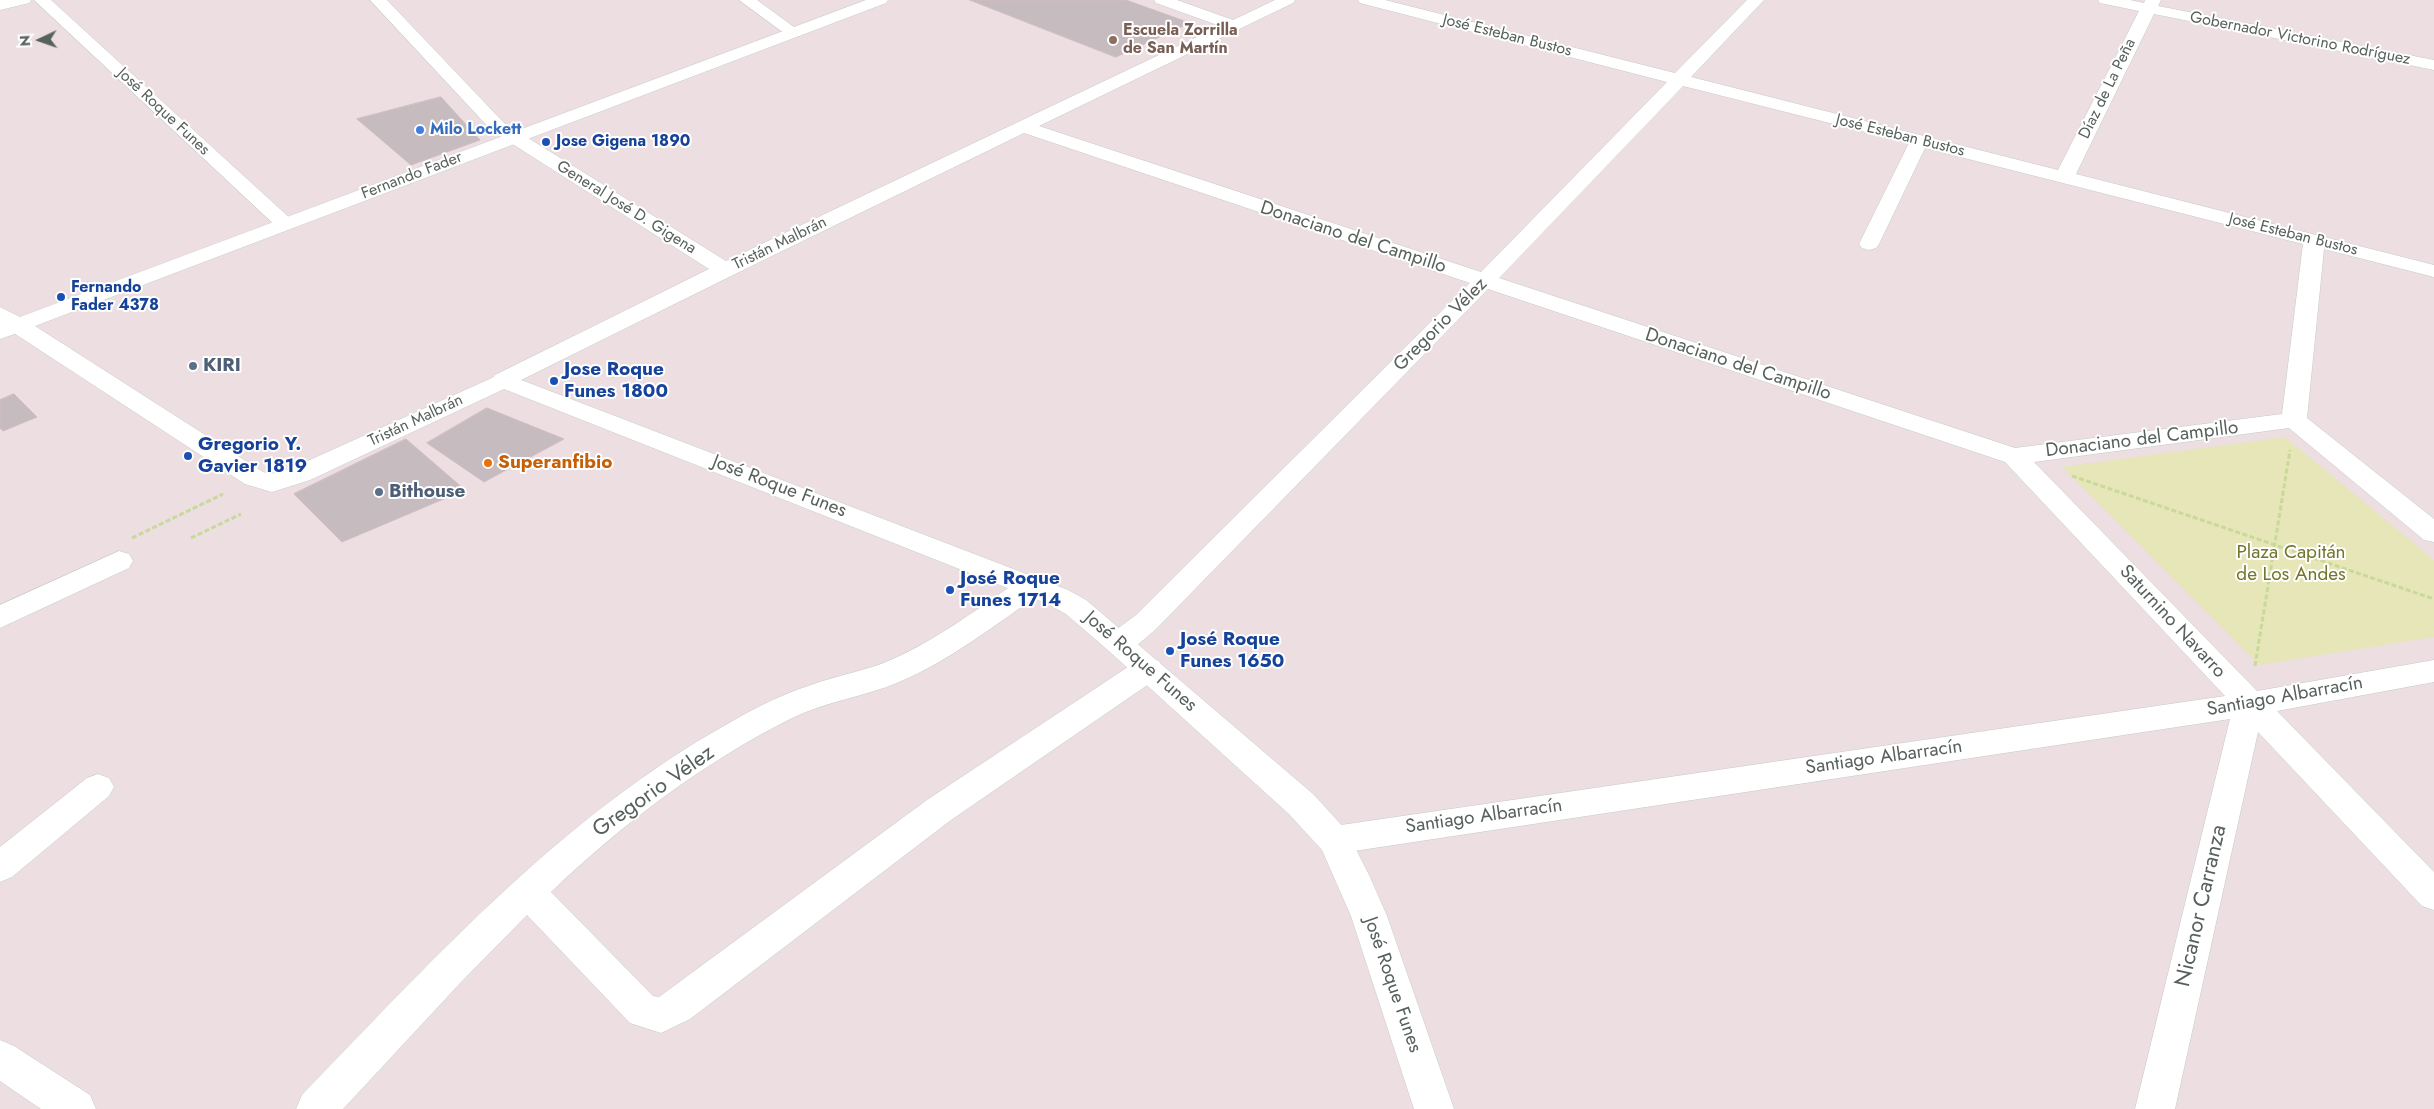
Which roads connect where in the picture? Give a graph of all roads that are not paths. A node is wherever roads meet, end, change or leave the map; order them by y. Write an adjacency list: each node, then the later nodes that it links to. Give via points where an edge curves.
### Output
1 (23, 0): 12 (street)
2 (42, 0): 21 (street, José Roque Funes)
3 (378, 0): 18 (street, General José D. Gigena, via 498,127)
4 (746, 0): 14 (street)
5 (880, 0): 14 (street, Fernando Fader)
6 (1162, 0): 13 (street)
7 (1287, 0): 13 (street, Tristán Malbrán)
8 (1366, 0): 16 (street, José Esteban Bustos)
9 (1756, 0): 16 (street, Gregorio Vélez)
10 (2106, 0): 11 (street, Gobernador Victorino Rodríguez)
11 (2151, 4): 15 (street, Gobernador Victorino Rodríguez); 20 (street, Díaz de La Peña)
12 (0, 5)
13 (1234, 26): 17 (street, Tristán Malbrán)
14 (794, 33): 18 (street, Fernando Fader)
15 (2434, 65)
16 (1678, 80): 19 (street, José Esteban Bustos); 26 (street, Gregorio Vélez)
17 (1024, 127): 24 (street, Tristán Malbrán); 26 (street, Donaciano del Campillo)
18 (513, 138): 21 (street, Fernando Fader); 24 (street, General José D. Gigena)
19 (1919, 141): 20 (street, José Esteban Bustos); 23 (street)
20 (2064, 178): 22 (street, José Esteban Bustos)
21 (285, 224): 27 (street, Fernando Fader)
22 (2314, 241): 25 (street, José Esteban Bustos); 29 (street)
23 (1869, 244)
24 (725, 270): 28 (street, Tristán Malbrán)
25 (2434, 271)
26 (1484, 281): 30 (street, Donaciano del Campillo); 35 (street, Gregorio Vélez, via 1146,622)
27 (6, 324): 28 (street, Tristán Malbrán, via 254,478 272,483 301,474)
28 (503, 380): 33 (street, José Roque Funes)
29 (2294, 420): 30 (street, Donaciano del Campillo); 31 (street)
30 (2014, 456): 38 (street, Saturnino Navarro)
31 (2434, 533)
32 (122, 551): 34 (street)
33 (1033, 586): 35 (street, José Roque Funes, via 1076,607); 42 (street, Gregorio Vélez, via 923,658 886,675 792,704 694,759 621,810)
34 (0, 618)
35 (1119, 643): 36 (street, José Roque Funes)
36 (1148, 669): 40 (street, José Roque Funes, via 1301,804); 42 (street, via 939,810 677,1008 661,1015 643,1011)
37 (2434, 671): 38 (street, Santiago Albarracín)
38 (2249, 704): 40 (street, Santiago Albarracín); 43 (street, Saturnino Navarro); 48 (street, Nicanor Carranza)
39 (98, 787): 41 (street)
40 (1334, 840): 47 (street, José Roque Funes, via 1369,916)
41 (0, 867)
42 (529, 893): 46 (street, Gregorio Vélez, via 473,945)
43 (2434, 895)
44 (0, 1059): 45 (street)
45 (76, 1109)
46 (316, 1109)
47 (1434, 1109)
48 (2155, 1109)

